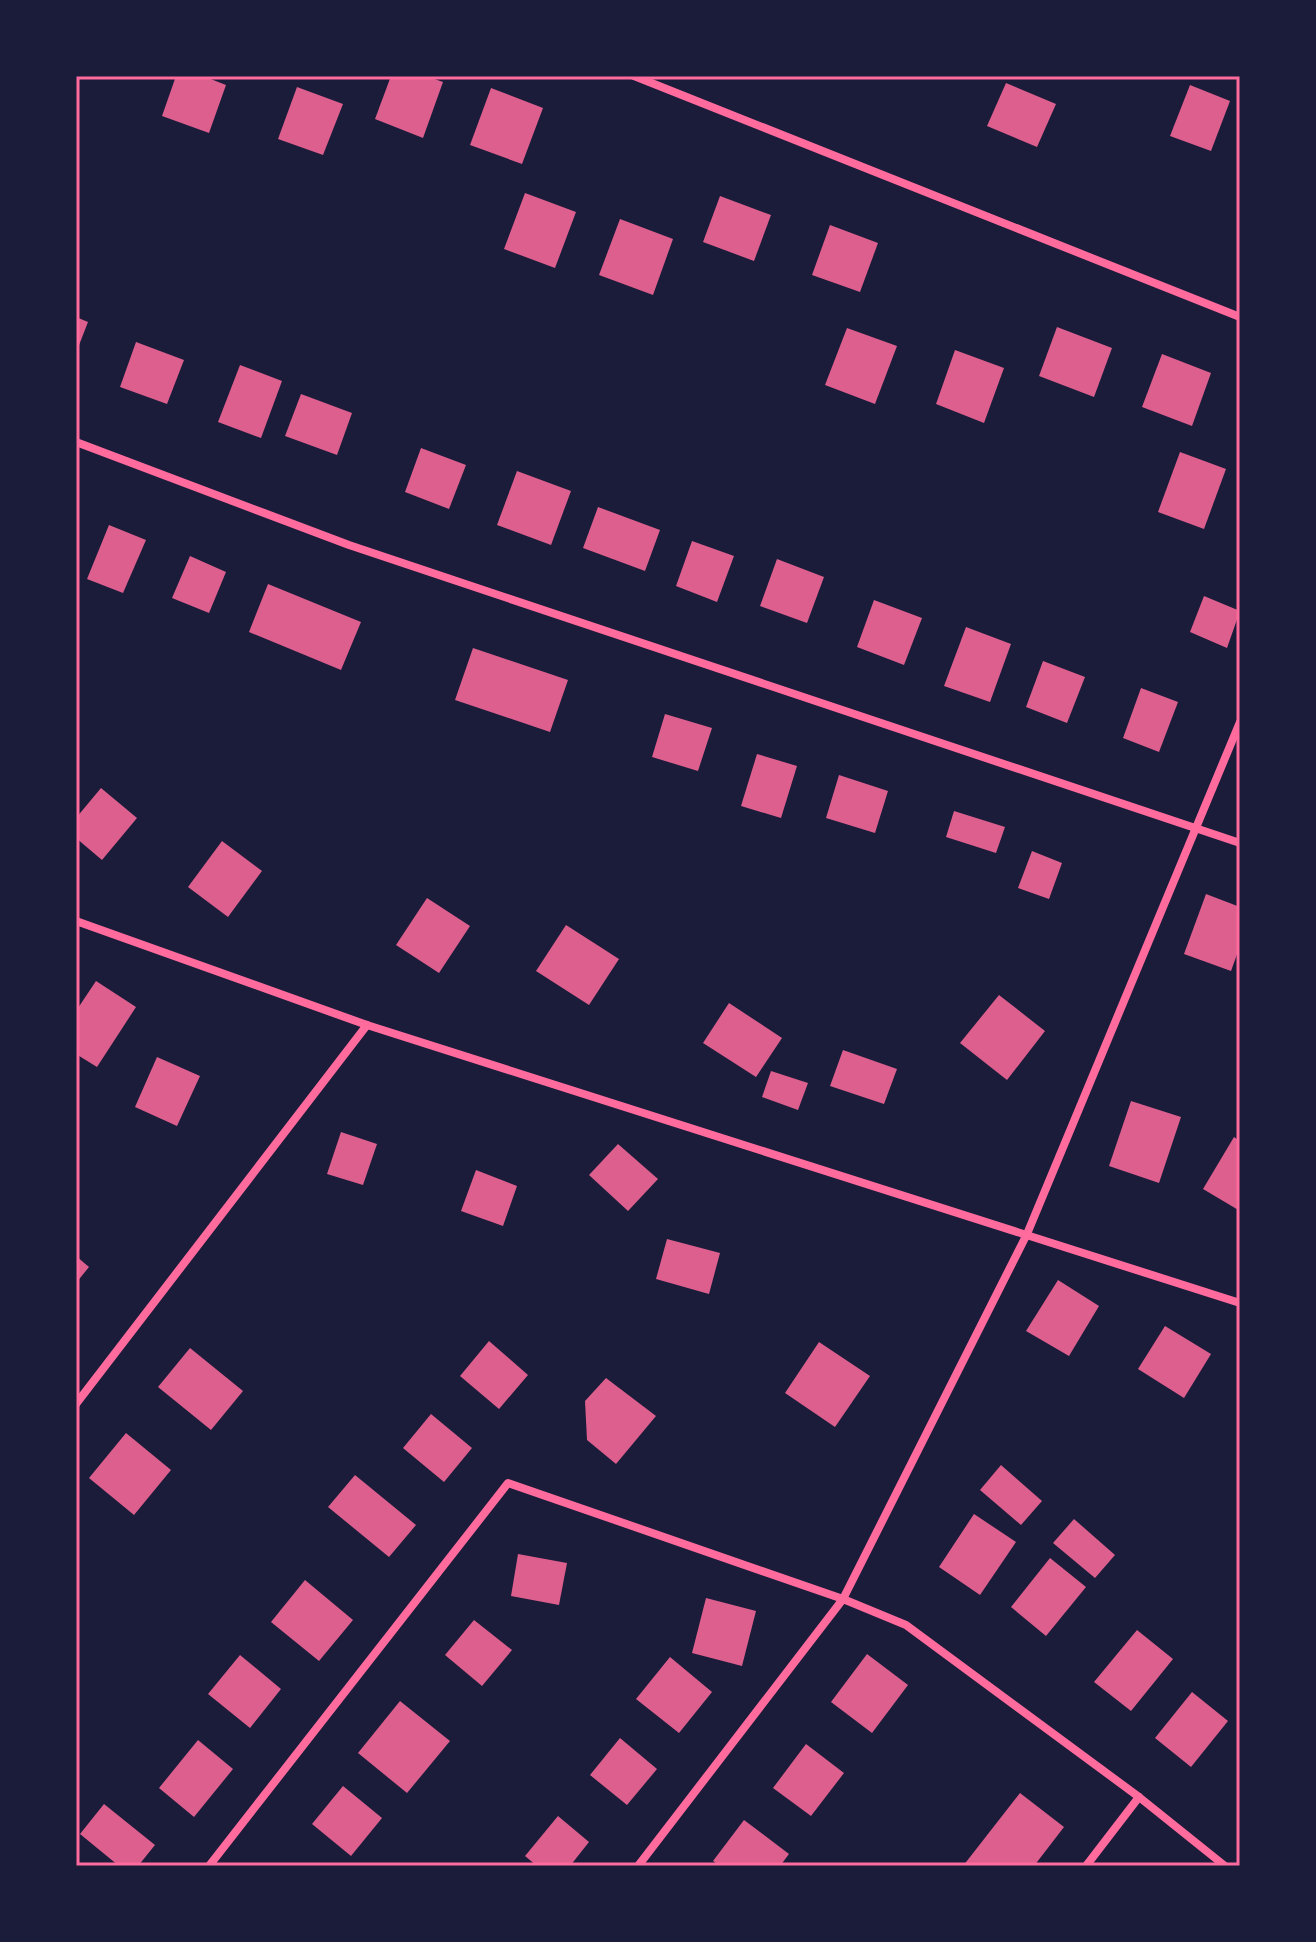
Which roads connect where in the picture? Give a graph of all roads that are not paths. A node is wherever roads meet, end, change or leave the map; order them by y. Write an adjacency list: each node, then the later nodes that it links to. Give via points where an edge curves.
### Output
1 (634, 76): 2 (street)
2 (1240, 317)
3 (76, 442): 5 (street, via 349,545)
4 (1240, 722): 5 (street)
5 (1196, 828): 6 (street); 9 (street)
6 (1240, 843)
7 (76, 921): 8 (street)
8 (367, 1025): 9 (street); 11 (street)
9 (1027, 1234): 10 (street); 12 (street)
10 (1240, 1303)
11 (76, 1404)
12 (843, 1599): 13 (street, via 906,1625); 14 (street, via 508,1483); 15 (street)
13 (1139, 1797): 16 (street); 17 (street)
14 (209, 1866)
15 (638, 1866)
16 (1086, 1866)
17 (1225, 1866)

